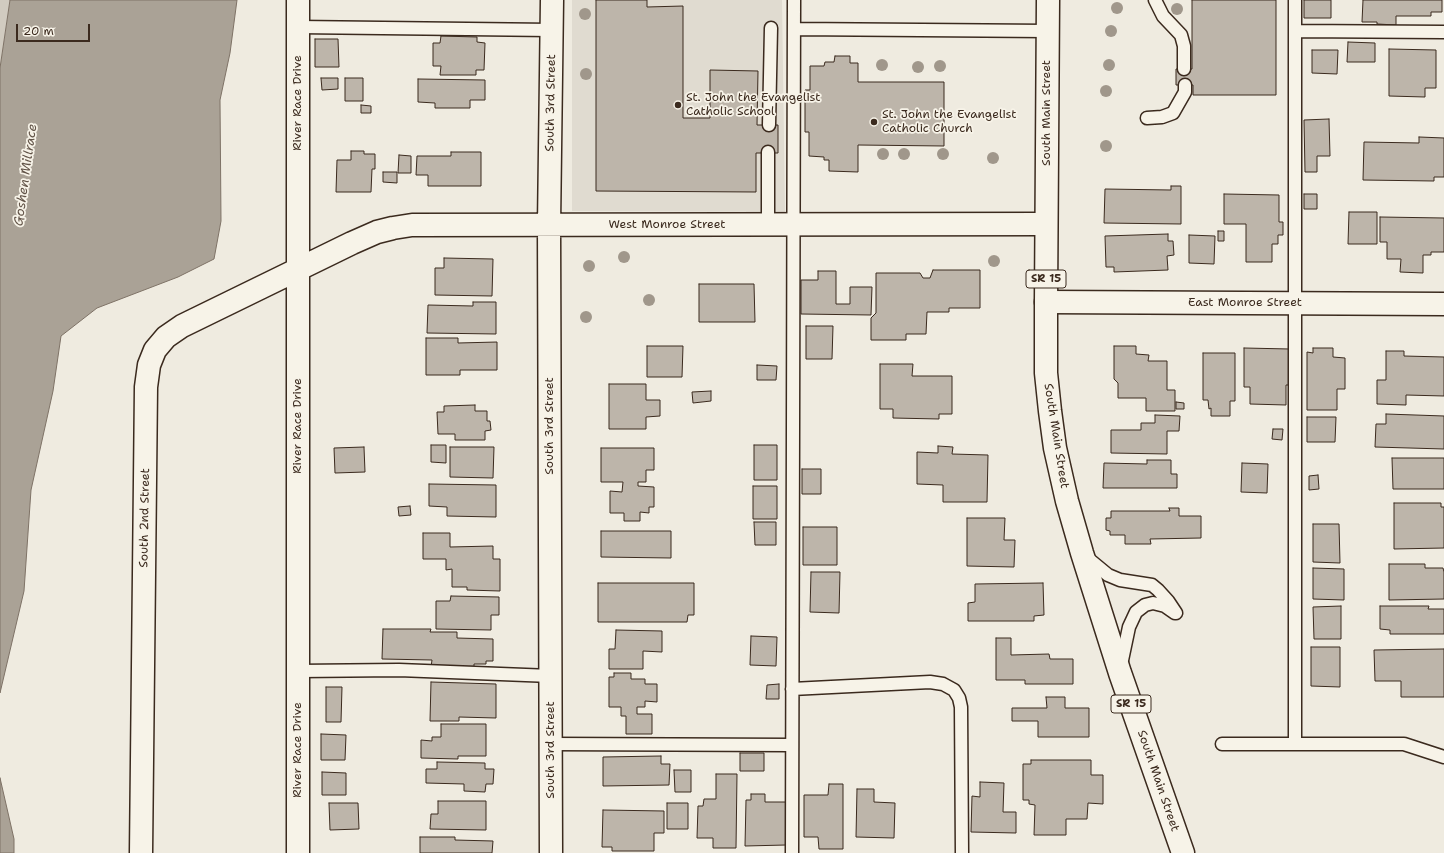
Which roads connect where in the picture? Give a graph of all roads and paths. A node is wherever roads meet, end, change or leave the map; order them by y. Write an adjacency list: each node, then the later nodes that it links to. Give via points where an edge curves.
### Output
1 (298, 0): 7 (street, River Race Drive)
2 (552, 0): 10 (street, South 3rd Street)
3 (794, 0): 9 (lane)
4 (1048, 0): 11 (street, South Main Street / SR 15)
5 (1155, 0): 14 (lane, via 1163,16 1181,35 1184,46)
6 (1295, 0): 12 (lane)
7 (298, 26): 10 (lane); 23 (street, River Race Drive)
8 (771, 28): 17 (lane)
9 (794, 29): 11 (lane); 22 (lane)
10 (552, 30): 20 (street, South 3rd Street)
11 (1048, 31): 19 (street, South Main Street / SR 15)
12 (1295, 31): 13 (lane); 25 (lane)
13 (1444, 32)
14 (1184, 69)
15 (1185, 85): 16 (lane, via 1185,92 1173,113)
16 (1148, 118)
17 (769, 125)
18 (768, 152): 21 (lane)
19 (1046, 224): 22 (street, West Monroe Street); 24 (street, South Main Street / SR 15)
20 (549, 225): 21 (street, West Monroe Street); 23 (street, West Monroe Street, via 427,224 393,228 352,243); 30 (street, South 3rd Street)
21 (768, 225): 22 (street, West Monroe Street)
22 (793, 225): 31 (lane)
23 (298, 270): 28 (street, River Race Drive); 37 (street, South 2nd Street, via 182,326 155,350 149,365 146,387)
24 (1046, 302): 25 (street, East Monroe Street); 27 (street, South Main Street / SR 15, via 1046,373 1050,411 1067,501)
25 (1296, 303): 26 (street, East Monroe Street); 32 (lane)
26 (1444, 304)
27 (1082, 554): 29 (street, South Main Street / SR 15); 29 (lane, via 1108,575 1120,580 1152,585 1176,613 1165,606 1153,603 1136,612 1129,627)
28 (298, 671): 30 (lane, via 399,670); 38 (street, River Race Drive)
29 (1120, 673): 42 (street, South Main Street / SR 15)
30 (551, 676): 33 (street, South 3rd Street)
31 (792, 689): 35 (lane); 41 (lane, via 930,682 943,684 954,690 961,706)
32 (1295, 743): 34 (lane); 36 (lane, via 1404,744)
33 (551, 744): 35 (lane); 39 (street, South 3rd Street)
34 (1222, 744)
35 (792, 745): 40 (lane)
36 (1444, 757)
37 (141, 853)
38 (298, 853)
39 (551, 853)
40 (792, 853)
41 (962, 853)
42 (1183, 853)

